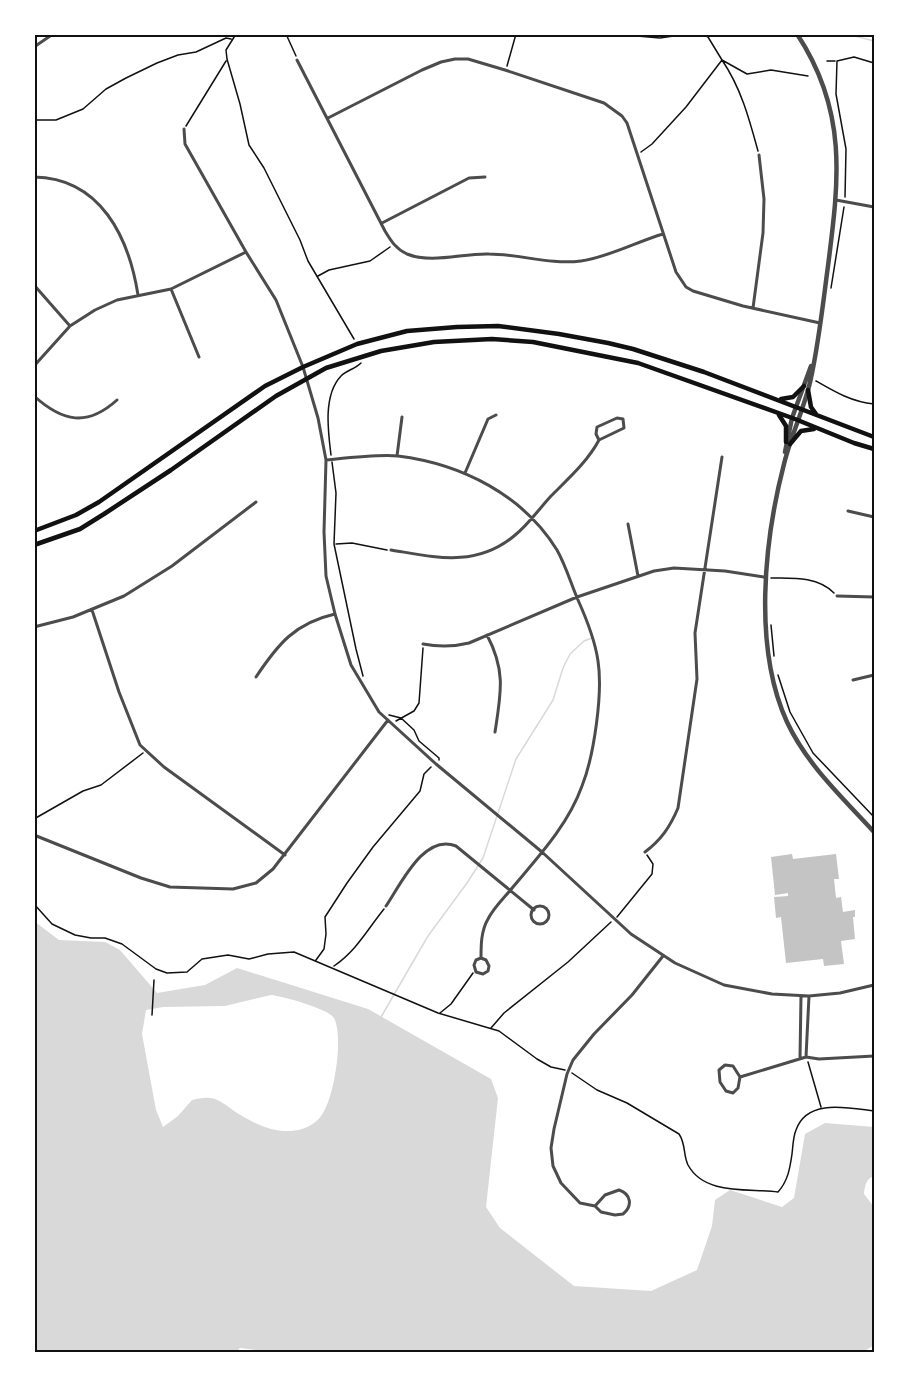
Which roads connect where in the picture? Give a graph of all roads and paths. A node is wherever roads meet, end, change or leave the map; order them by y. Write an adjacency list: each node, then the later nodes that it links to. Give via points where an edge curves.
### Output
1 (53, 34): 12 (street)
2 (224, 34): 10 (path)
3 (236, 34): 11 (path)
4 (286, 34): 14 (path)
5 (516, 34): 19 (path)
6 (614, 34): 7 (path, via 660,38)
7 (687, 34)
8 (702, 34): 15 (path)
9 (797, 34): 28 (street, via 816,68 831,113 838,162)
10 (226, 39): 11 (path); 22 (path, via 126,78 83,109 56,120)
11 (231, 39): 13 (path)
12 (34, 47)
13 (227, 59): 23 (path); 36 (path, via 249,145)
14 (297, 60): 21 (street)
15 (722, 60): 20 (path, via 747,74 771,70); 24 (path, via 686,107); 25 (path, via 744,101)
16 (827, 60): 17 (path)
17 (837, 61): 18 (path, via 854,57); 29 (path, via 836,94 846,149)
18 (874, 63)
19 (505, 70): 21 (street, via 454,58); 24 (street, via 604,103 627,123)
20 (808, 76)
21 (328, 117): 32 (street)
22 (34, 120)
23 (184, 129): 35 (street, via 185,144)
24 (638, 154): 33 (street)
25 (759, 155): 40 (street, via 763,232)
26 (34, 177): 39 (street, via 68,183 99,203 127,252)
27 (485, 177): 32 (street, via 469,178)
28 (836, 200): 29 (street); 41 (street)
29 (845, 202): 30 (street); 31 (path)
30 (874, 207)
31 (843, 215)
32 (382, 223): 34 (street)
33 (663, 234): 34 (street, via 582,261 565,262 490,254 420,257 406,254); 40 (street, via 676,272 686,287)
34 (393, 244): 36 (path, via 370,261)
35 (246, 252): 38 (street); 47 (street, via 276,300)
36 (317, 276): 43 (path)
37 (34, 285): 42 (street)
38 (171, 289): 39 (street); 45 (street)
39 (138, 295): 42 (street, via 95,310)
40 (753, 308): 41 (street)
41 (820, 323): 50 (street)
42 (70, 326): 46 (street)
43 (357, 344): 47 (main road); 52 (main road, via 407,331 522,328 633,349)
44 (361, 356): 48 (main road); 56 (main road, via 434,342 533,342 638,363); 69 (path, via 363,361 340,377 331,395 328,429)
45 (199, 357)
46 (34, 366)
47 (303, 367): 48 (street); 76 (main road, via 265,386 99,502)
48 (306, 378): 68 (street); 78 (main road, via 104,514 80,528)
49 (816, 381): 54 (path, via 854,401)
50 (806, 388): 52 (main road, via 793,397); 55 (street); 57 (main road)
51 (34, 396): 53 (street, via 60,415 78,418 90,417)
52 (778, 399): 55 (main road)
53 (117, 400)
54 (874, 404)
55 (799, 407): 57 (main road); 60 (street)
56 (777, 413): 60 (main road); 64 (main road, via 786,426)
57 (816, 414): 62 (main road)
58 (496, 415): 70 (street, via 488,419)
59 (402, 417): 66 (street)
60 (795, 419): 61 (main road); 64 (street)
61 (818, 429): 64 (main road, via 801,431); 65 (main road)
62 (874, 437)
63 (599, 440): 63 (street, via 597,427 623,419 624,428); 74 (street)
64 (788, 443): 83 (street)
65 (874, 449)
66 (397, 456): 69 (street); 70 (street)
67 (723, 457): 80 (street)
68 (326, 459): 69 (street); 90 (street, via 324,552)
69 (332, 459): 77 (path, via 336,493)
70 (465, 473): 74 (street, via 513,501)
71 (256, 502): 88 (street, via 172,566 124,596)
72 (848, 511): 73 (street)
73 (874, 517)
74 (532, 519): 79 (street, via 498,547 469,557 445,559); 86 (street, via 558,552)
75 (628, 524): 82 (street)
76 (34, 531)
77 (334, 544): 79 (path, via 344,542); 89 (path)
78 (34, 545)
79 (391, 550)
80 (705, 570): 82 (street, via 674,568); 83 (street); 113 (street, via 695,633 695,698 678,808 659,842)
81 (770, 570): 83 (path)
82 (638, 576): 86 (street)
83 (767, 578): 84 (path); 85 (path, via 814,581); 110 (street, via 768,652 776,693 788,723 808,757)
84 (769, 585)
85 (837, 596): 87 (street)
86 (577, 597): 93 (street); 112 (street, via 592,634 598,663 596,721 587,771 573,809)
87 (874, 597)
88 (92, 610): 92 (street); 106 (street, via 134,735)
89 (348, 612): 90 (path); 99 (path)
90 (335, 614): 98 (street, via 292,632); 103 (street, via 351,665)
91 (771, 621): 95 (path)
92 (34, 627)
93 (487, 635): 94 (street, via 454,646); 105 (street, via 502,687)
94 (423, 644): 102 (path, via 419,703)
95 (775, 660)
96 (777, 672): 108 (path, via 790,712 813,753)
97 (874, 675): 100 (street)
98 (256, 677)
99 (364, 677)
100 (853, 680)
101 (388, 715): 102 (path)
102 (401, 718): 104 (path); 107 (path, via 439,758)
103 (387, 720): 104 (street); 114 (street)
104 (391, 723): 107 (street)
105 (495, 732)
106 (146, 752): 109 (path, via 101,785); 114 (street)
107 (436, 764): 112 (street); 122 (path, via 424,774 420,790 325,917 324,949)
108 (874, 817)
109 (34, 819)
110 (874, 832)
111 (34, 835): 114 (street, via 176,888 245,887 264,877)
112 (542, 852): 115 (street); 119 (street)
113 (645, 852): 119 (path, via 653,864 652,873)
114 (285, 855)
115 (510, 891): 117 (street, via 449,843 426,850); 118 (street); 121 (street, via 487,920)
116 (34, 904): 122 (path, via 52,924 75,935 122,944 167,973 187,972 202,959 228,956 249,959 288,952)
117 (386, 906): 123 (path, via 353,952)
118 (534, 910): 118 (street, via 534,920 541,924 546,921 546,909)
119 (615, 918): 120 (street); 131 (path)
120 (663, 956): 127 (street, via 724,985); 135 (street, via 582,1047)
121 (481, 958): 124 (street, via 475,962); 124 (street, via 489,964 488,971 481,974)
122 (316, 960): 123 (path)
123 (333, 967): 129 (path)
124 (474, 970): 129 (path, via 451,1004)
125 (154, 980): 130 (path)
126 (874, 985): 128 (street)
127 (801, 996): 128 (street); 134 (street)
128 (809, 996): 133 (street)
129 (440, 1013): 131 (path)
130 (152, 1015)
131 (491, 1028): 135 (path, via 550,1067)
132 (874, 1056): 133 (street)
133 (806, 1057): 134 (street); 137 (path)
134 (800, 1059): 136 (street)
135 (569, 1070): 137 (path, via 597,1090 679,1134 689,1166 706,1183 718,1187 778,1192 789,1172 800,1123); 139 (street, via 554,1129 553,1166 571,1195 580,1203)
136 (740, 1077): 136 (street, via 729,1065 719,1070 720,1082 728,1093 738,1088)
137 (822, 1107): 138 (path)
138 (874, 1111)
139 (595, 1206): 139 (street, via 601,1212 624,1214 629,1198 623,1192 612,1191)

